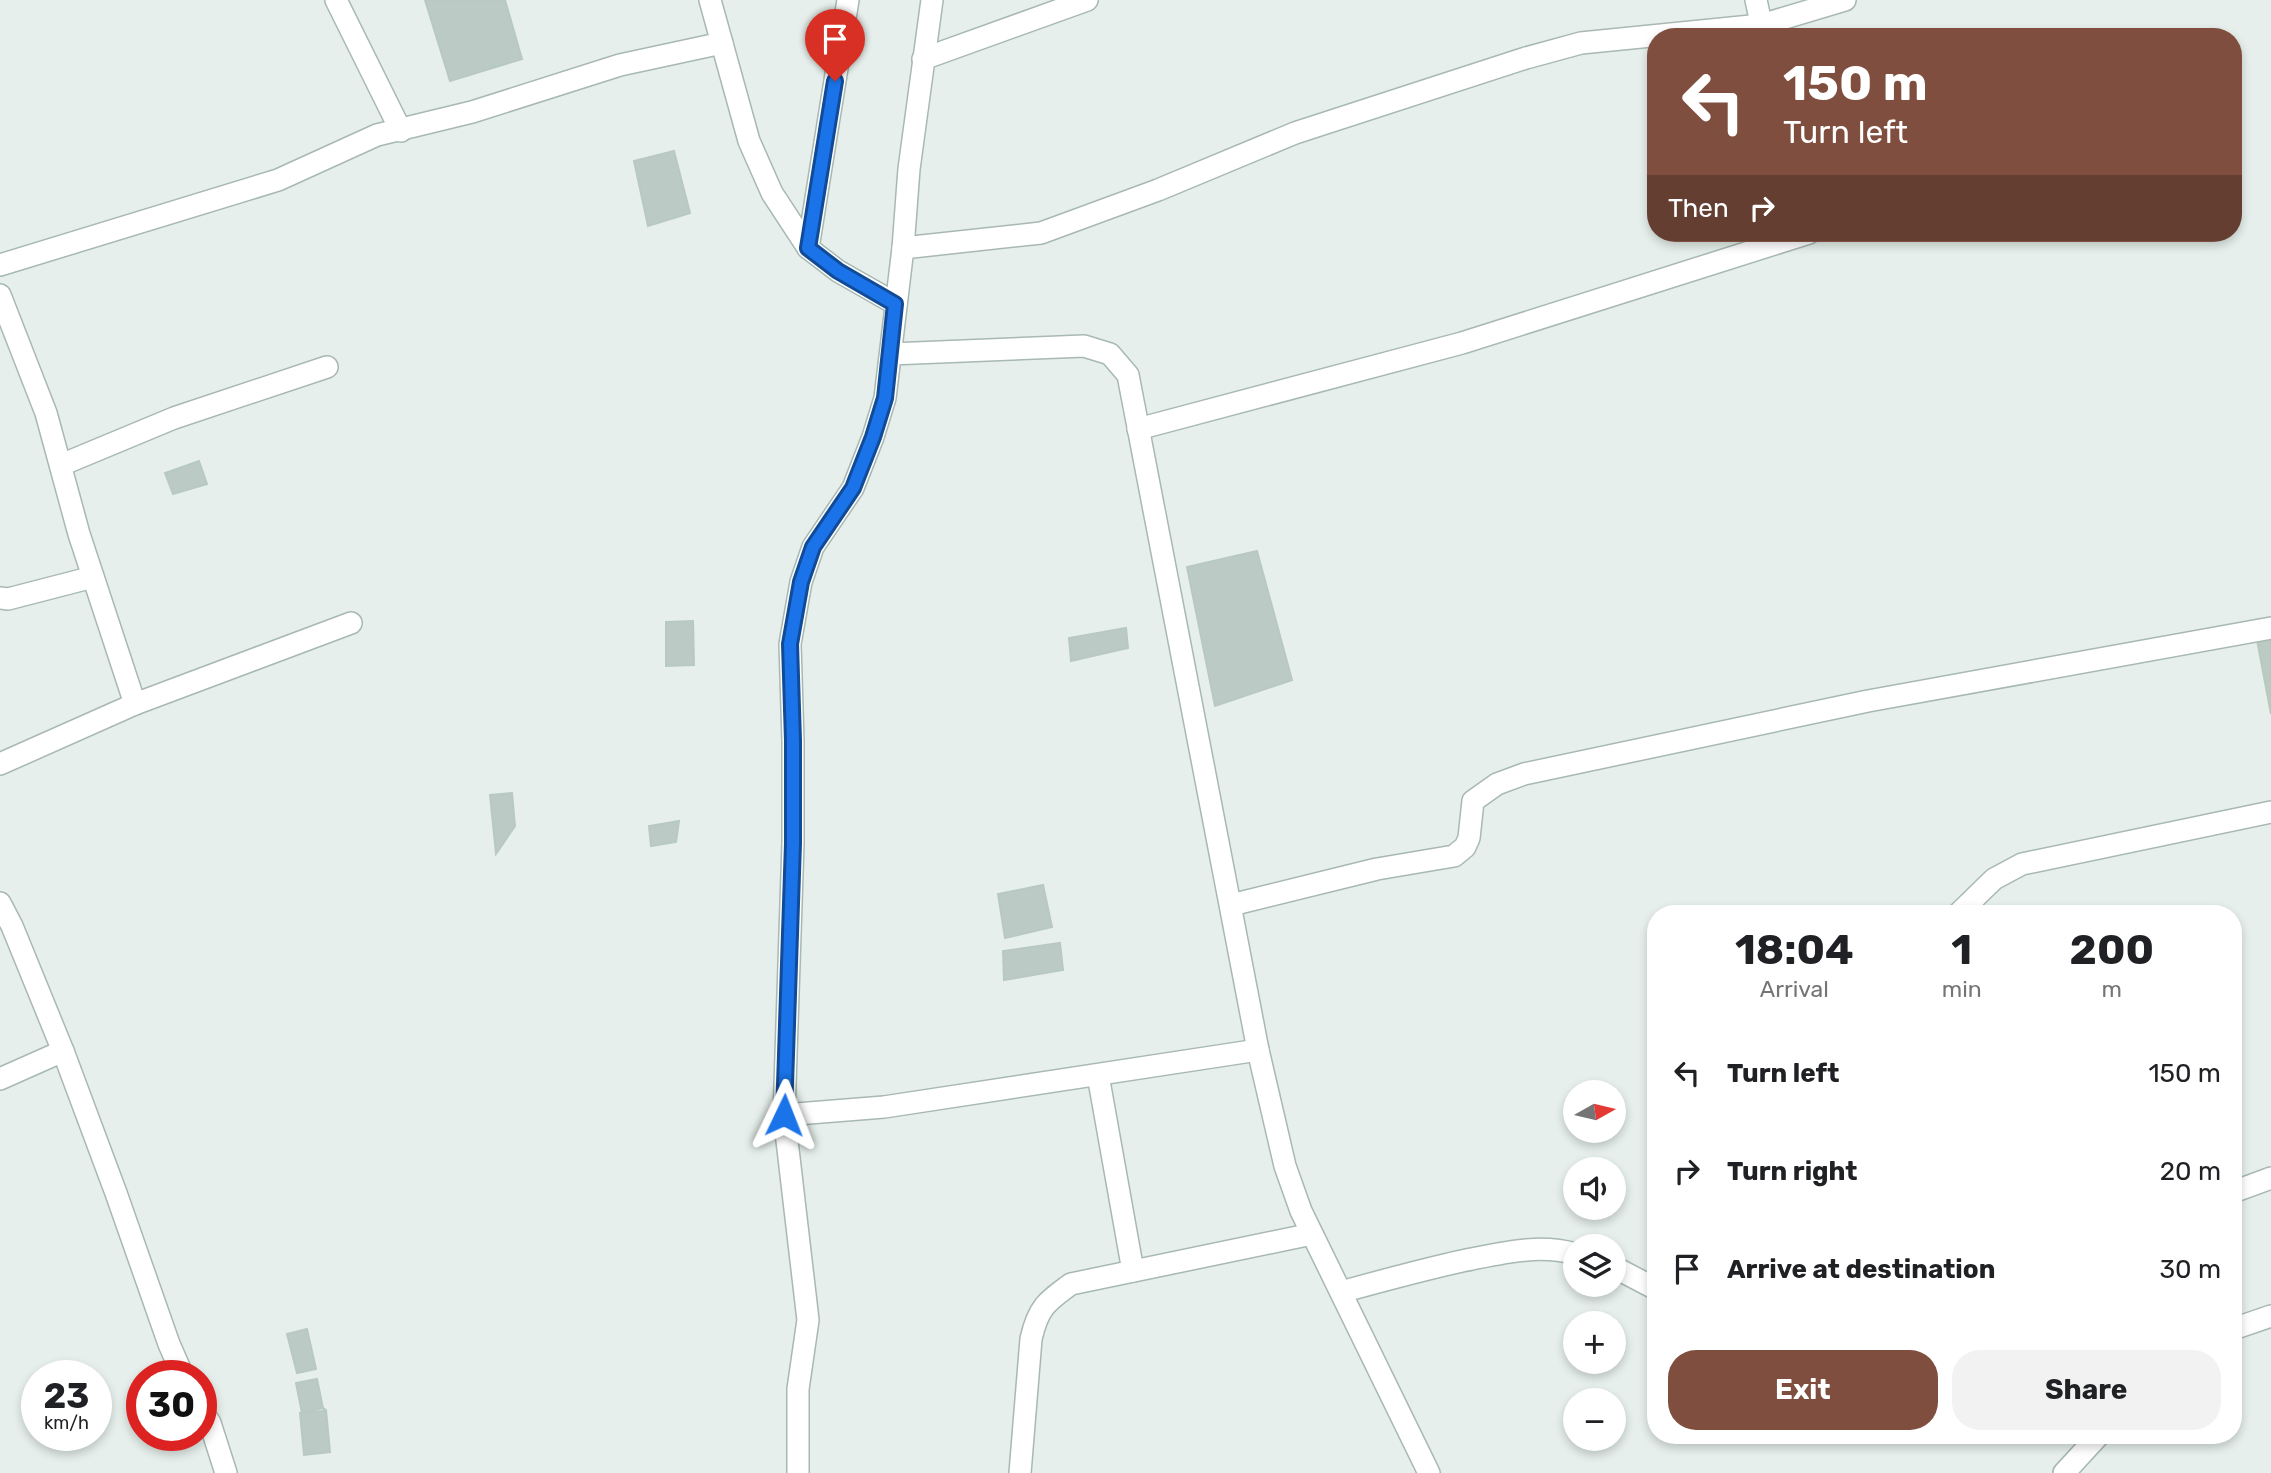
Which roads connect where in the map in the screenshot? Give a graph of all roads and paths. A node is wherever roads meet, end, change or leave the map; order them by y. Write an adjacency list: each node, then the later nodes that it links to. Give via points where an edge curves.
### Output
1 (336, 0): 13 (street)
2 (710, 0): 11 (street)
3 (848, 0): 15 (street)
4 (932, 0): 12 (street)
5 (1087, 0): 12 (street)
6 (1756, 0): 8 (street)
7 (1845, 0): 9 (street)
8 (1761, 28)
9 (1770, 28)
10 (1647, 39): 16 (street, via 1581,43 1526,58 1296,133 1041,233)
11 (722, 43): 13 (street, via 620,65); 15 (street, via 749,141 772,193)
12 (923, 59): 16 (street)
13 (401, 131): 17 (street, via 377,135 278,180)
14 (1779, 242): 22 (street, via 1462,343)
15 (808, 248): 19 (street)
16 (903, 248): 19 (street)
17 (0, 265)
18 (0, 295): 23 (street)
19 (895, 304): 20 (street)
20 (891, 354): 22 (street, via 1084,346 1110,354 1128,375); 38 (street, via 873,437 853,488 813,547 801,582 790,644 793,830)
21 (327, 367): 23 (street, via 174,418)
22 (1138, 429): 32 (street)
23 (61, 465): 24 (street)
24 (93, 578): 25 (street); 28 (street)
25 (0, 598)
26 (351, 623): 28 (street)
27 (2271, 628): 32 (street, via 1855,704 1524,774 1497,784 1473,802 1469,838 1454,856 1377,869)
28 (135, 704): 29 (street)
29 (0, 764)
30 (2271, 812): 33 (street, via 2022,864 1994,879)
31 (0, 903): 35 (street)
32 (1231, 905): 34 (street)
33 (1967, 905)
34 (1258, 1050): 36 (street); 41 (street, via 1285,1166)
35 (62, 1051): 37 (street); 49 (street)
36 (1098, 1075): 38 (street, via 884,1107); 43 (street)
37 (0, 1079)
38 (784, 1115): 53 (street, via 808,1320 798,1389)
39 (2271, 1178): 40 (street)
40 (2242, 1189)
41 (1312, 1234): 43 (street); 46 (street)
42 (1563, 1250): 46 (street, via 1520,1249)
43 (1133, 1271): 54 (street, via 1071,1284 1042,1307 1031,1339)
44 (1626, 1273): 45 (street)
45 (1647, 1284)
46 (1340, 1292): 55 (street)
47 (2271, 1316): 48 (street)
48 (2242, 1326)
49 (176, 1360)
50 (2091, 1444): 56 (street)
51 (217, 1445): 52 (street)
52 (226, 1473)
53 (798, 1473)
54 (1020, 1473)
55 (1429, 1473)
56 (2064, 1473)

